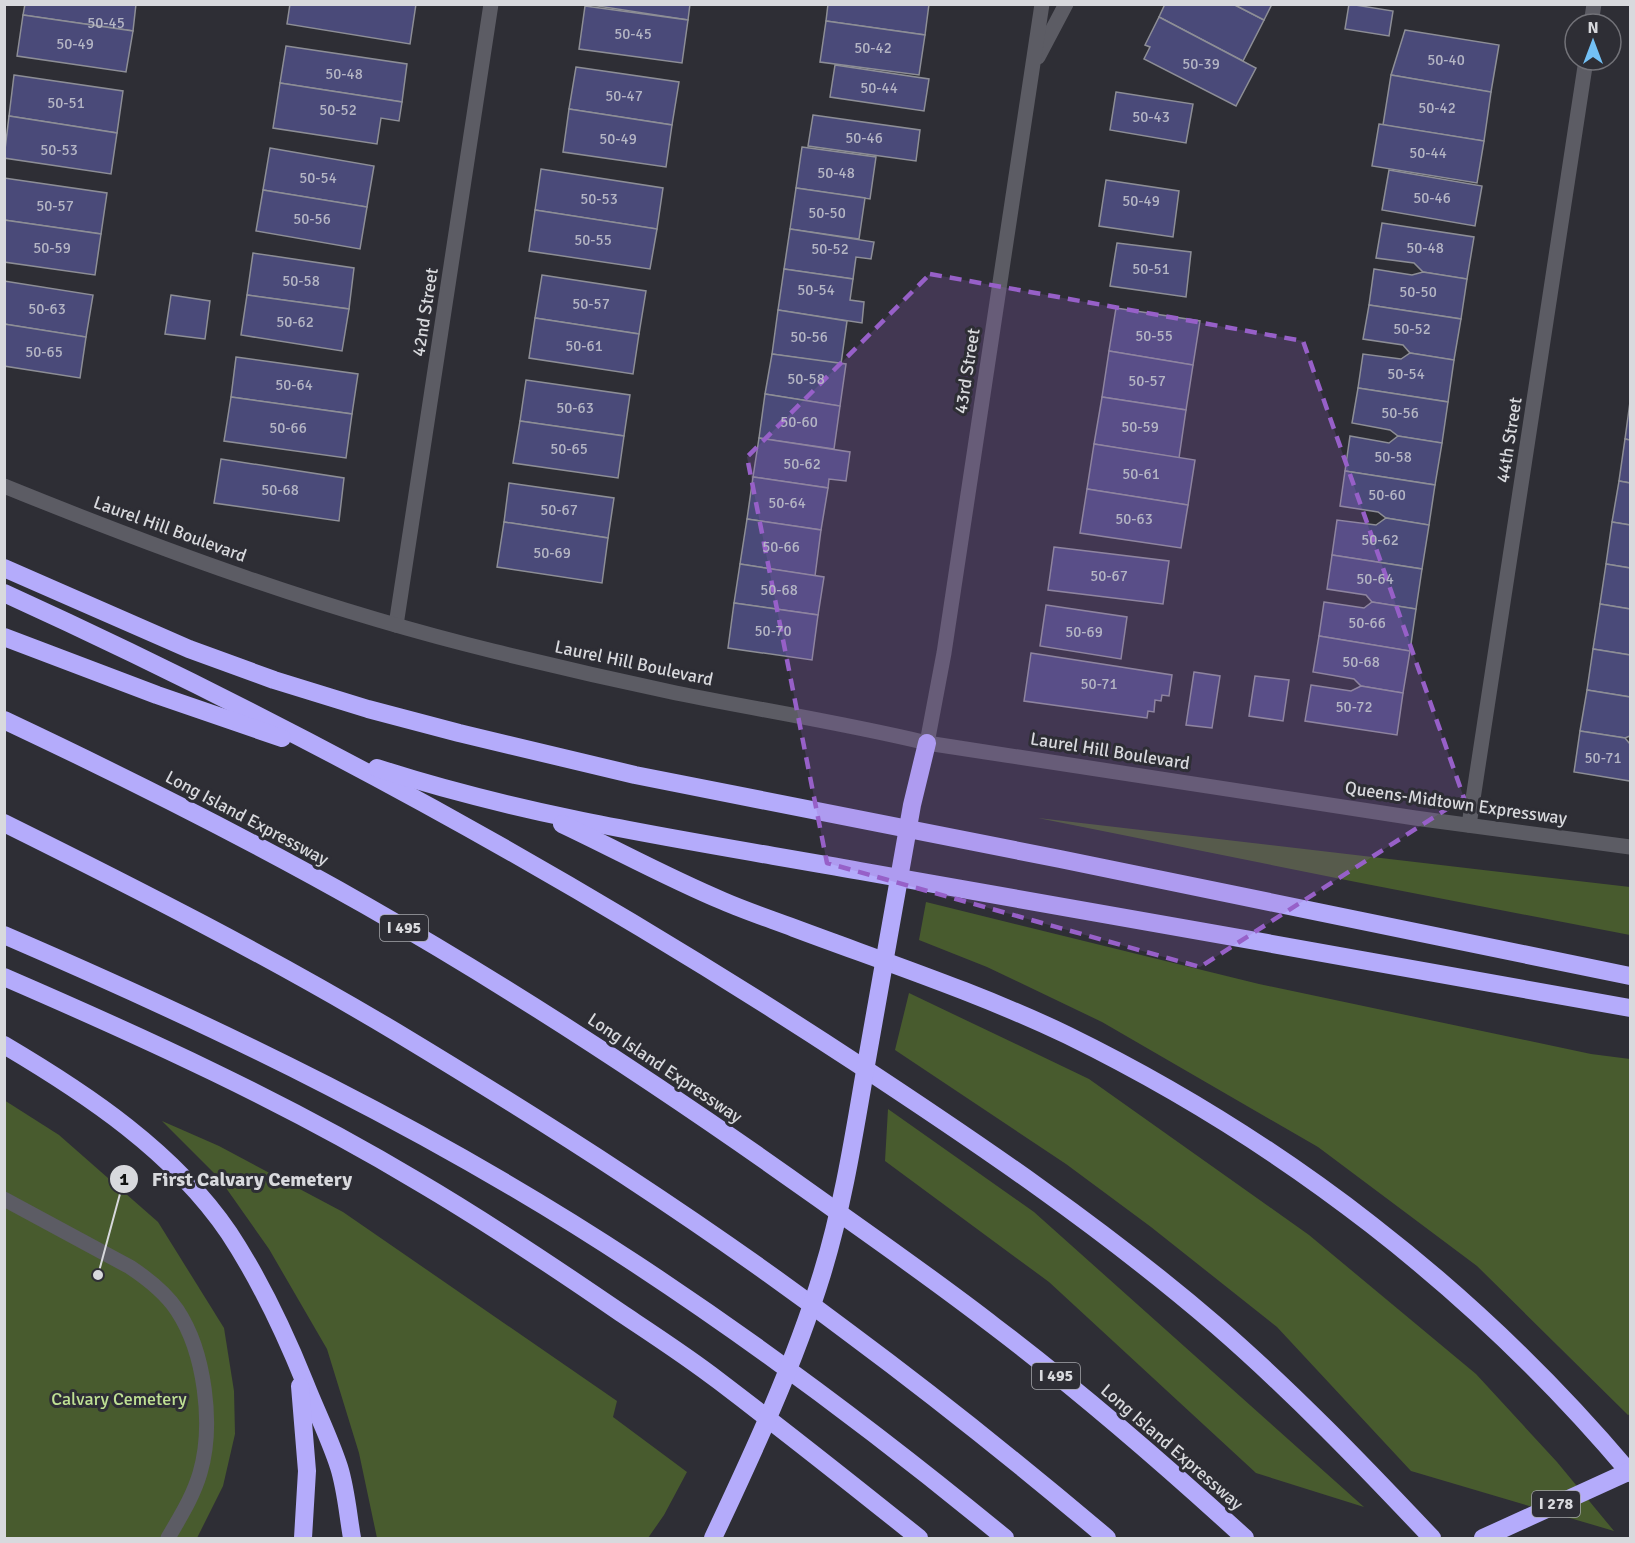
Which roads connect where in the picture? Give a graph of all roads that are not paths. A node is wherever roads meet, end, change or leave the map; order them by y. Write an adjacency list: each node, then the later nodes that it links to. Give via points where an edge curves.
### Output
1 (490, 4): 9 (street, 42nd Street)
2 (1042, 4): 4 (street, 43rd Street)
3 (1066, 4): 4 (street)
4 (1032, 68): 12 (street, 43rd Street)
5 (1584, 72): 16 (street, 44th Street)
6 (4, 486): 9 (street, Laurel Hill Boulevard, via 207,565)
7 (4, 568): 19 (highway, via 189,650 357,706 459,733 635,775)
8 (4, 593): 34 (highway, via 193,682 432,807 686,955 986,1148 1108,1238 1217,1326 1296,1399)
9 (396, 625): 12 (street, Laurel Hill Boulevard, via 604,677)
10 (4, 637): 14 (highway, via 273,735 417,781)
11 (4, 720): 33 (highway, Long Island Expressway / I 495, via 214,823 365,905 649,1080 994,1326 1124,1431)
12 (927, 743): 13 (street, Laurel Hill Boulevard); 30 (highway, via 912,805 843,1195 822,1274 771,1407)
13 (1275, 797): 16 (street, Queens-Midtown Expressway)
14 (541, 813): 21 (highway); 25 (highway, via 723,901 992,1002 1066,1035 1192,1102 1260,1144 1387,1236 1456,1293 1521,1354)
15 (4, 824): 26 (highway, via 252,951 394,1031 550,1128 848,1331)
16 (1469, 825): 17 (street, Queens-Midtown Expressway)
17 (1630, 847)
18 (4, 935): 32 (highway, via 223,1034 430,1141 530,1198 733,1329 927,1474)
19 (1630, 976)
20 (4, 977): 31 (highway, via 188,1061 416,1180 557,1269 717,1379)
21 (1630, 1008)
22 (4, 1045): 24 (highway, via 126,1126 199,1195 253,1273)
23 (4, 1199): 27 (street, via 130,1267 164,1293 188,1330 201,1372 206,1435 200,1473)
24 (299, 1369): 28 (highway, via 307,1471); 29 (highway, via 339,1468)
25 (1630, 1472): 35 (highway, I 278)
26 (1100, 1533)
27 (168, 1539)
28 (303, 1539)
29 (352, 1539)
30 (713, 1539)
31 (918, 1539)
32 (1005, 1539)
33 (1245, 1539)
34 (1432, 1539)
35 (1483, 1539)

